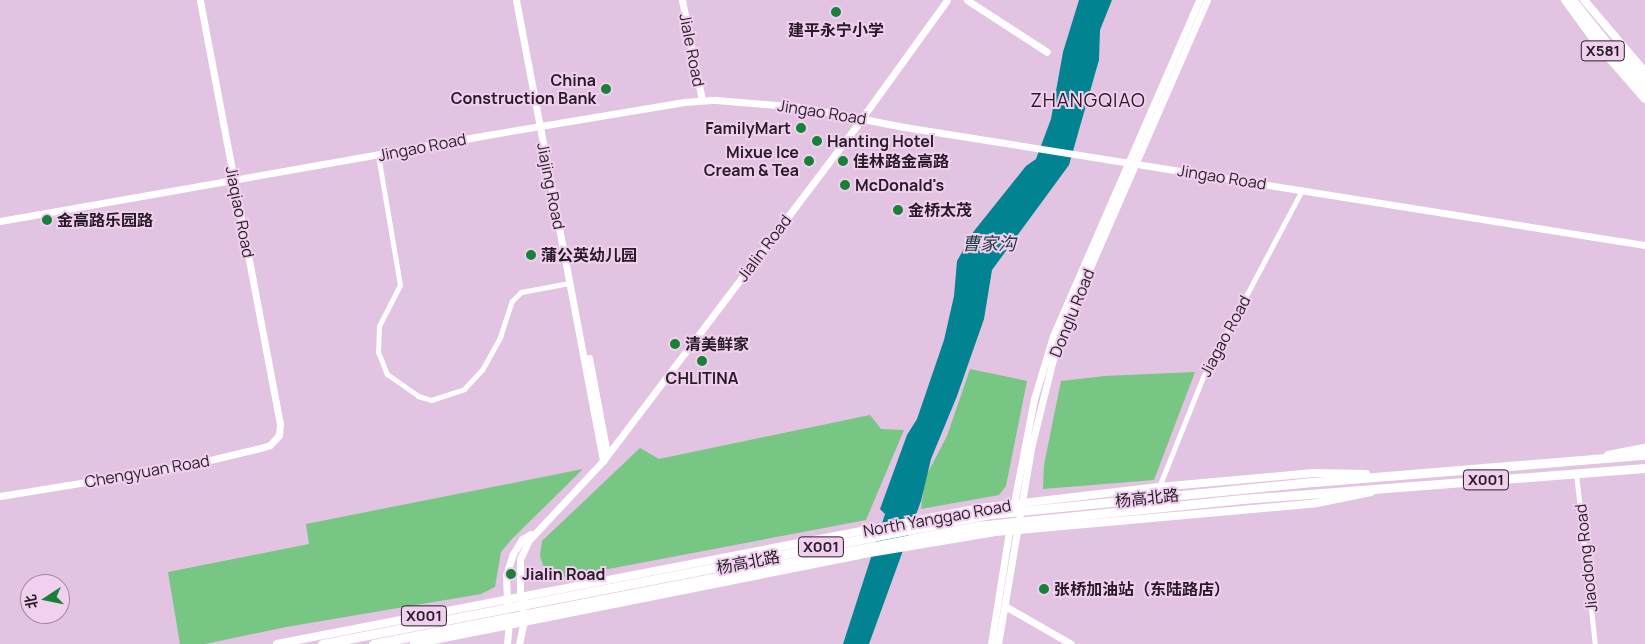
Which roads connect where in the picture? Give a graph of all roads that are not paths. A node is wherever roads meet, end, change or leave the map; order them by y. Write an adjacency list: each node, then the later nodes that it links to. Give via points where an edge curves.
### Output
1 (200, 0): 22 (street, Jiaqiao Road)
2 (516, 0): 19 (street, Jiajing Road)
3 (682, 0): 16 (street, Jiale Road)
4 (947, 0): 18 (street, Jialin Road)
5 (967, 0): 12 (street)
6 (1199, 0): 21 (street, Donglu Road)
7 (1207, 0): 21 (street, Donglu Road)
8 (1565, 0): 17 (main road, X581)
9 (1572, 0): 15 (highway)
10 (1577, 0): 14 (highway)
11 (1584, 0): 13 (main road, X581)
12 (1047, 52)
13 (1645, 72)
14 (1645, 80)
15 (1645, 90)
16 (702, 100): 18 (street, Jingao Road, via 801,107); 19 (street, Jingao Road)
17 (1645, 100)
18 (862, 118): 21 (street, Jingao Road); 30 (street, Jialin Road)
19 (542, 126): 20 (street, Jingao Road); 26 (street, Jiajing Road); 30 (street, Jiajing Road)
20 (378, 155): 22 (street, Jingao Road); 26 (street, via 400,285 379,326 378,352 387,374 418,396 431,400 464,389 482,370 500,338 512,300 521,292)
21 (1133, 162): 23 (street, Jingao Road); 40 (street, Donglu Road, via 1053,359)
22 (234, 180): 24 (street, Jingao Road); 27 (street, Jiaqiao Road)
23 (1302, 190): 25 (street, Jingao Road); 36 (street, Jiagao Road, via 1203,377)
24 (0, 221)
25 (1645, 245)
26 (569, 283): 30 (street, Jiajing Road)
27 (280, 424): 39 (street, Chengyuan Road, via 279,435 272,442 254,450 185,466)
28 (1645, 448): 31 (main road, X001)
29 (1645, 455): 31 (highway, North Yanggao Road / X001)
30 (605, 458): 42 (street, Jialin Road)
31 (1574, 460): 34 (highway, North Yanggao Road / X001)
32 (1645, 468): 33 (highway, North Yanggao Road / X001)
33 (1576, 473): 37 (highway, North Yanggao Road / X001); 57 (street, Jiaodong Road)
34 (1395, 475): 35 (highway, North Yanggao Road / X001); 36 (main road, North Yanggao Road / X001, via 1313,473)
35 (1314, 482): 49 (highway, 杨高北路 / X001, via 991,514)
36 (1159, 487): 40 (main road, North Yanggao Road / X001)
37 (1396, 488): 38 (highway, North Yanggao Road / X001); 41 (main road, North Yanggao Road / X001, via 1317,503)
38 (1315, 493): 50 (highway, 杨高北路 / X001, via 976,526)
39 (0, 496)
40 (1018, 503): 41 (street, Donglu Road); 43 (main road, North Yanggao Road / X001)
41 (1013, 530): 45 (street, Donglu Road); 46 (main road, North Yanggao Road / X001, via 908,546); 54 (street, Donglu Road)
42 (536, 531): 43 (street, Jialin Road, via 520,559); 44 (street, via 522,539 512,554 506,575)
43 (521, 597): 44 (main road, North Yanggao Road / X001); 46 (street, Jialin Road)
44 (507, 600): 47 (street); 48 (main road, North Yanggao Road / X001)
45 (1005, 606): 55 (street, Donglu Road); 56 (street)
46 (524, 621): 47 (main road, North Yanggao Road / X001); 53 (street, Jialin Road)
47 (510, 624): 51 (main road, North Yanggao Road / X001); 52 (street)
48 (277, 644)
49 (322, 644)
50 (373, 644)
51 (414, 644)
52 (507, 644)
53 (519, 644)
54 (990, 644)
55 (998, 644)
56 (1070, 644)
57 (1594, 644)

